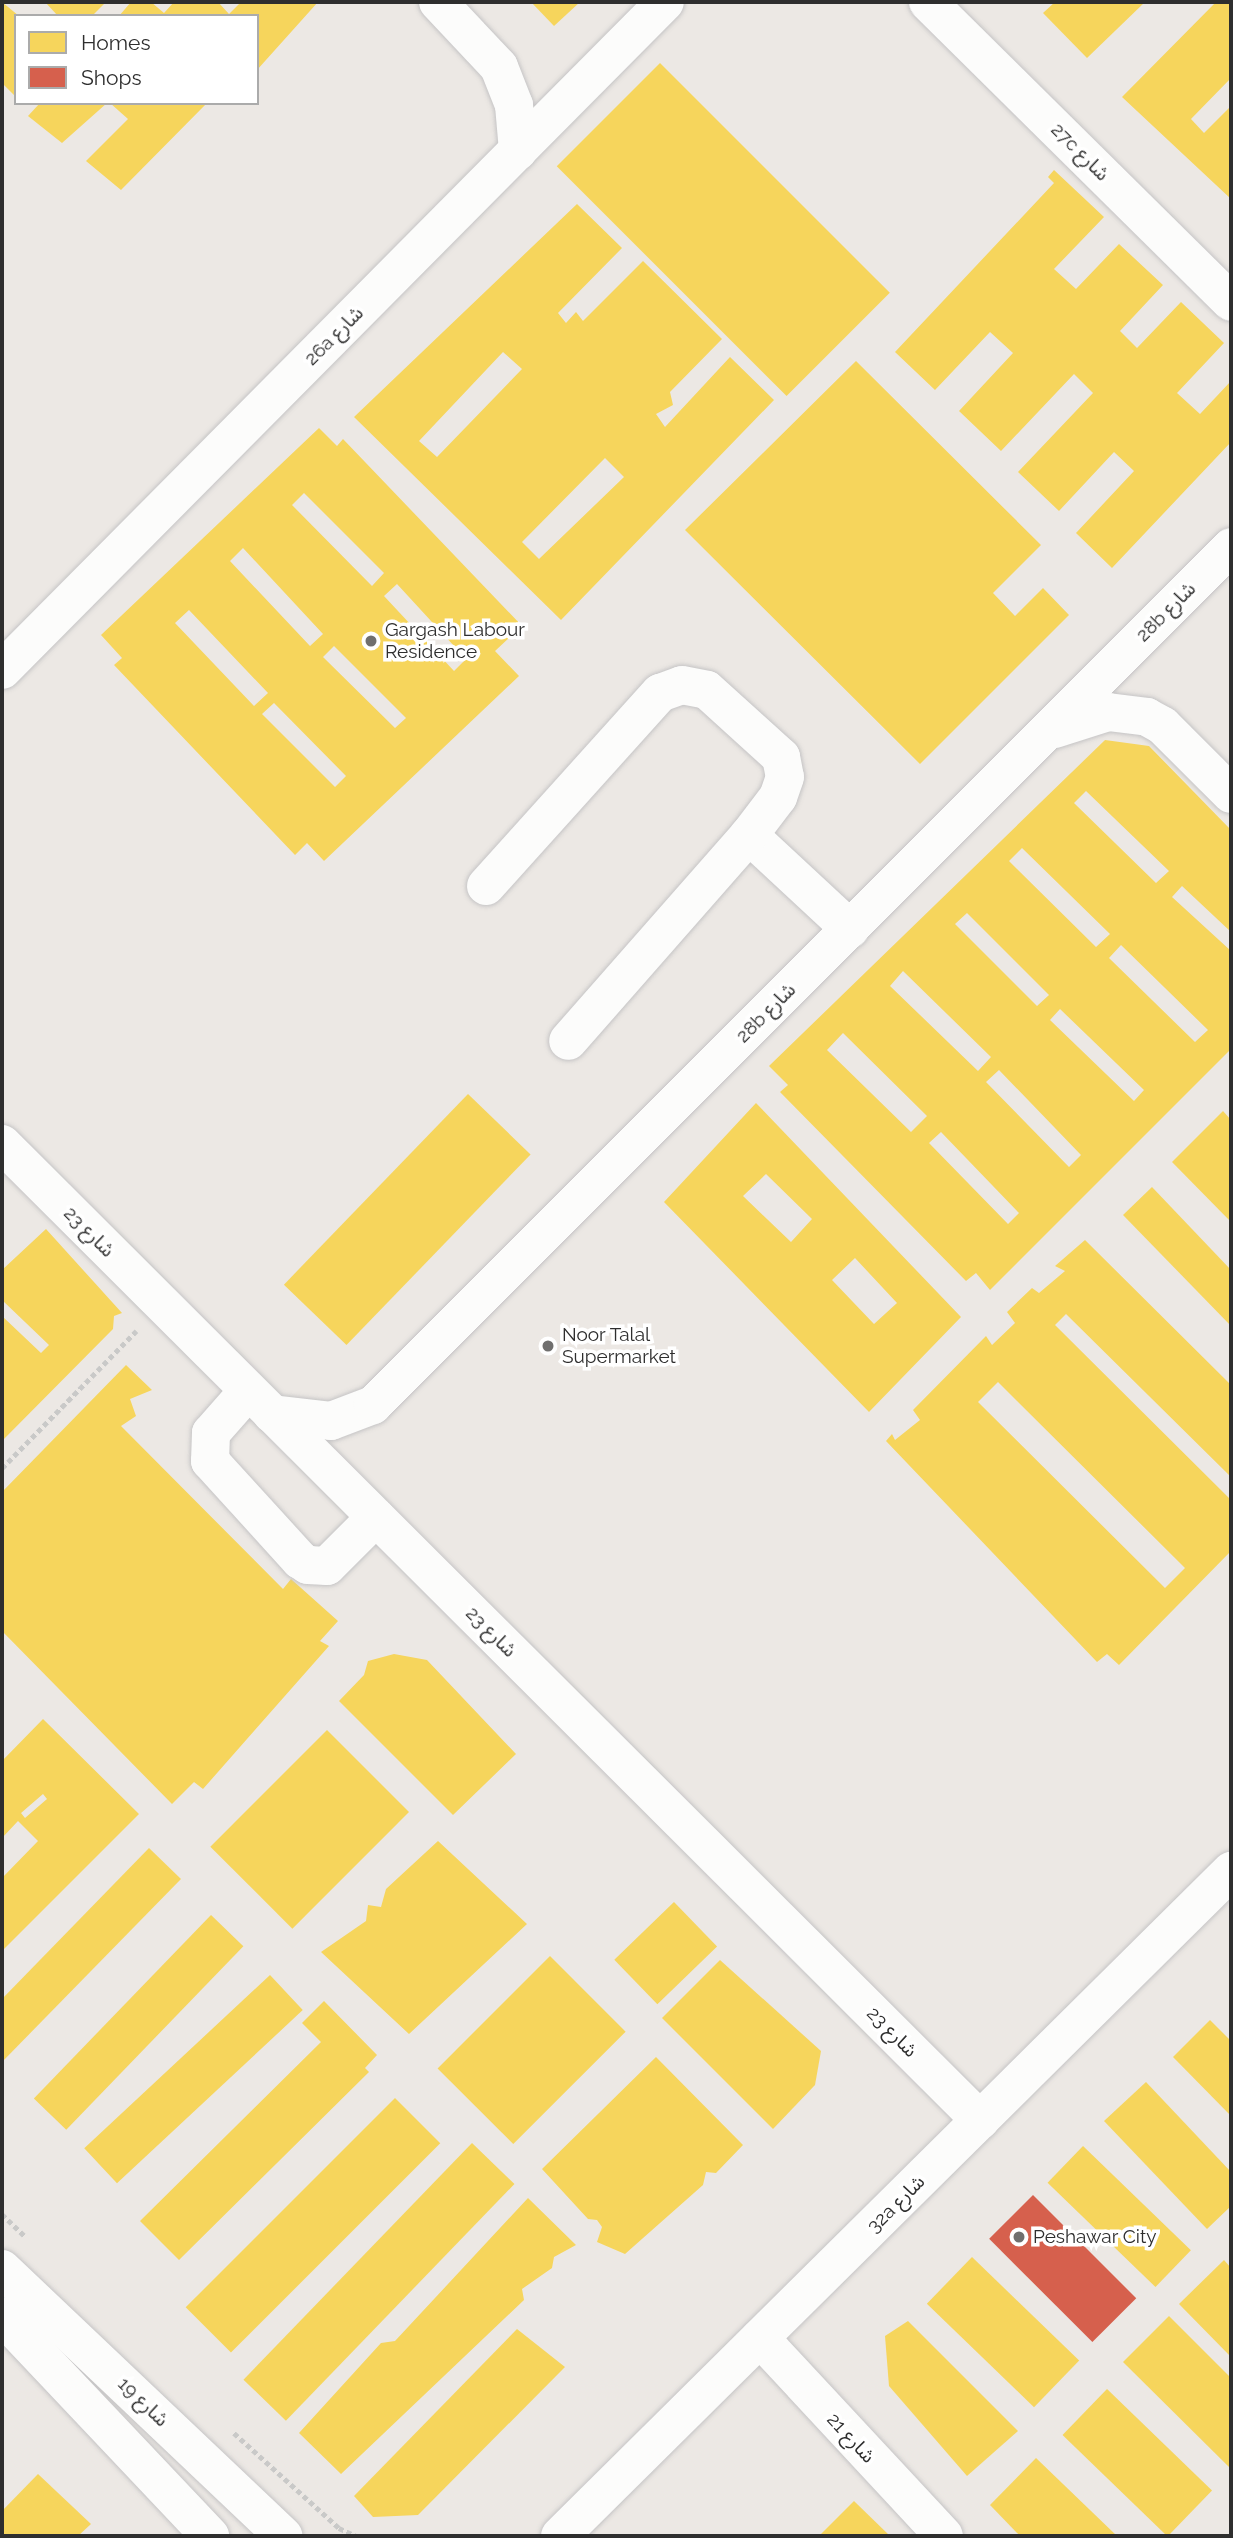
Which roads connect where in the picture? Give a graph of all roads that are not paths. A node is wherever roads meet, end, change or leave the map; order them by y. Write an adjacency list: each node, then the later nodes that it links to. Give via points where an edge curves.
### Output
1 (439, 2): 4 (street, via 499,67 514,105)
2 (665, 2): 4 (street, 26a شارع)
3 (928, 2): 5 (street, 27c شارع)
4 (518, 151): 7 (street, 26a شارع)
5 (1231, 302)
6 (1231, 547): 8 (street, 28b شارع)
7 (2, 670)
8 (1044, 735): 9 (street, via 1085,716 1119,712 1147,718 1163,726); 12 (street, 28b شارع)
9 (1231, 794)
10 (749, 835): 11 (street, via 778,797 785,777 781,757 707,690 682,685 660,693); 12 (street); 13 (street)
11 (486, 886)
12 (850, 929): 15 (street, 28b شارع, via 373,1405 331,1421)
13 (568, 1041)
14 (2, 1144): 15 (street, شارع 23)
15 (260, 1402): 16 (street, شارع 23); 16 (street, via 211,1433 210,1461 300,1560 319,1567 335,1562)
16 (376, 1517): 18 (street, شارع 23)
17 (1231, 1871): 18 (street, 32a شارع)
18 (980, 2120): 21 (street, 32a شارع)
19 (2, 2269): 23 (street, شارع 19)
20 (2, 2316): 22 (street)
21 (760, 2338): 24 (street, 32a شارع); 25 (street, شارع 21)
22 (210, 2536)
23 (283, 2536)
24 (560, 2536)
25 (944, 2536)

